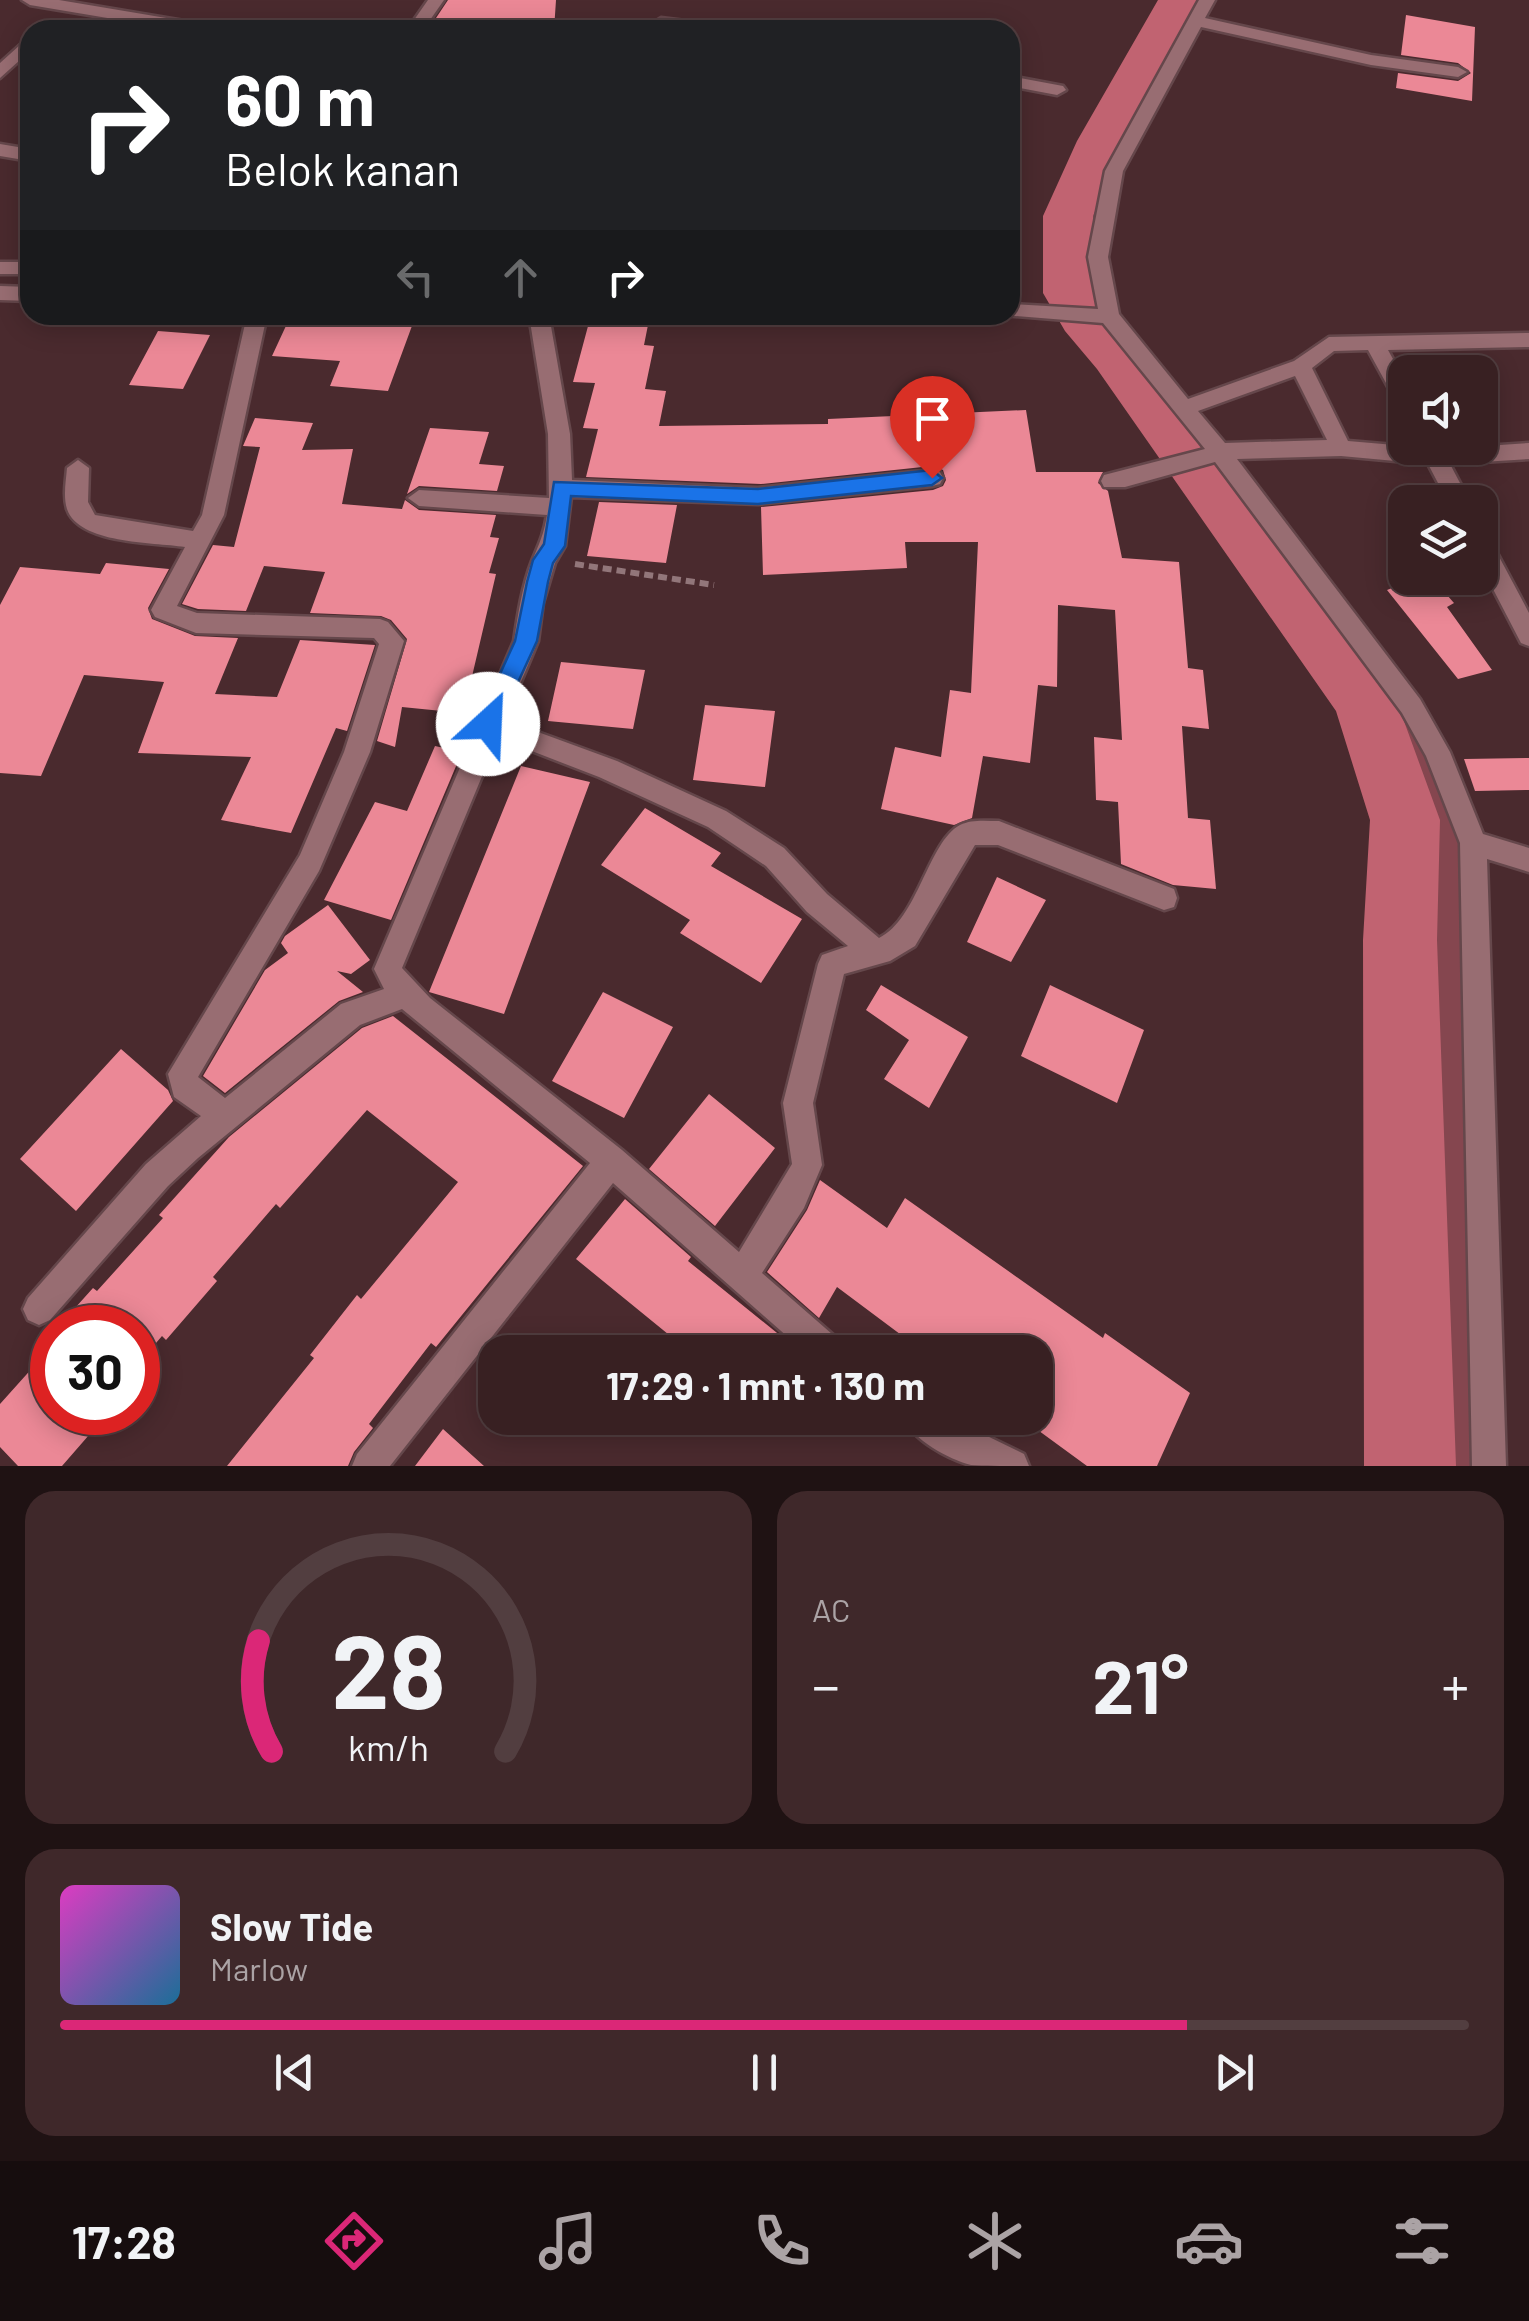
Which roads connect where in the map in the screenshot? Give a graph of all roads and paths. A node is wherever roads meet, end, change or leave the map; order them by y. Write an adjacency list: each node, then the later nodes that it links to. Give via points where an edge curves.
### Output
1 (30, 0): 2 (street)
2 (62, 8): 4 (street)
3 (1202, 11): 7 (street, via 1371,60); 11 (street, via 1114,171 1098,257)
4 (142, 20)
5 (20, 52): 6 (street)
6 (2, 71)
7 (1458, 72)
8 (1020, 84): 9 (street)
9 (1056, 90)
10 (1020, 312): 11 (street)
11 (1096, 317): 18 (street)
12 (255, 325): 29 (street, via 216,504)
13 (541, 325): 27 (street, via 559,434)
14 (1529, 340): 15 (street)
15 (1373, 341): 16 (street, via 1329,344); 17 (street)
16 (1301, 366): 18 (street); 19 (street)
17 (1388, 369)
18 (1185, 408): 23 (street)
19 (1341, 448): 20 (street); 23 (street)
20 (1388, 450)
21 (1498, 451): 22 (street)
22 (1529, 451)
23 (1212, 455): 26 (street); 35 (street, via 1411,706)
24 (78, 468): 29 (street, via 76,509 86,522)
25 (932, 478): 27 (street, via 758,496)
26 (1112, 481)
27 (560, 497): 28 (street); 30 (street, via 554,546)
28 (420, 498)
29 (198, 540): 40 (street, via 162,610 168,615 196,623 380,629 392,642 357,752 310,862 183,1074 184,1088)
30 (544, 560): 32 (path); 34 (street, via 526,641)
31 (1498, 577): 33 (street)
32 (714, 584)
33 (1529, 636)
34 (488, 724): 38 (street, via 717,818 775,857); 39 (street, via 388,969 395,986)
35 (1473, 843): 36 (street); 48 (street)
36 (1529, 860)
37 (1164, 898): 38 (street, via 1012,838 972,833 961,839 914,927 898,944)
38 (874, 951): 42 (street, via 832,964 798,1103 807,1165)
39 (410, 993): 40 (street, via 351,1014); 41 (street, via 420,1008)
40 (226, 1116): 43 (street, via 157,1175)
41 (611, 1161): 42 (street); 46 (street)
42 (744, 1274): 44 (street)
43 (43, 1305)
44 (810, 1335)
45 (946, 1435): 47 (street)
46 (369, 1466)
47 (1012, 1466)
48 (1490, 1466)

